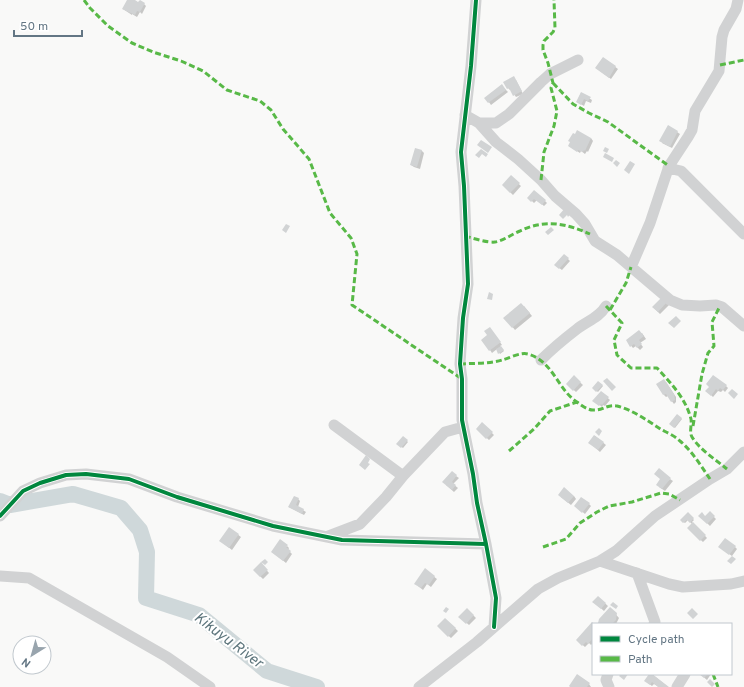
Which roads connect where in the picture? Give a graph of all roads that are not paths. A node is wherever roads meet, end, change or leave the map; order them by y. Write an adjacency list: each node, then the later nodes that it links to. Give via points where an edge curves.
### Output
1 (476, 0): 4 (street)
2 (738, 0): 6 (street, via 722,36 719,72 695,111 692,130)
3 (578, 60): 5 (street, via 550,74 509,114 496,123)
4 (465, 114): 5 (street); 13 (street, via 461,152 468,284 460,364)
5 (479, 123): 8 (street, via 496,142 518,159 576,214 595,241)
6 (668, 168): 7 (street, via 681,171); 8 (street, via 650,223)
7 (744, 234)
8 (631, 267): 10 (street, via 670,300 682,305 722,307)
9 (606, 306): 11 (street, via 595,319 577,329)
10 (744, 326)
11 (541, 360)
12 (334, 425): 15 (street)
13 (463, 427): 15 (street, via 445,432); 18 (street)
14 (744, 452): 19 (street, via 727,469 655,516 616,551)
15 (403, 476): 17 (street, via 360,524)
16 (0, 516): 17 (street, via 23,491 66,475 86,474 129,479 273,526)
17 (326, 537): 18 (street, via 355,541)
18 (486, 544): 24 (street, via 496,598)
19 (600, 561): 20 (street); 24 (street, via 538,589)
20 (637, 573): 22 (street, via 684,587); 23 (street)
21 (0, 576): 27 (street, via 29,578 167,657)
22 (744, 581)
23 (655, 623)
24 (494, 627): 28 (street)
25 (608, 675): 29 (street, via 606,680)
26 (685, 675): 30 (street)
27 (210, 687)
28 (419, 687)
29 (609, 687)
30 (678, 687)

